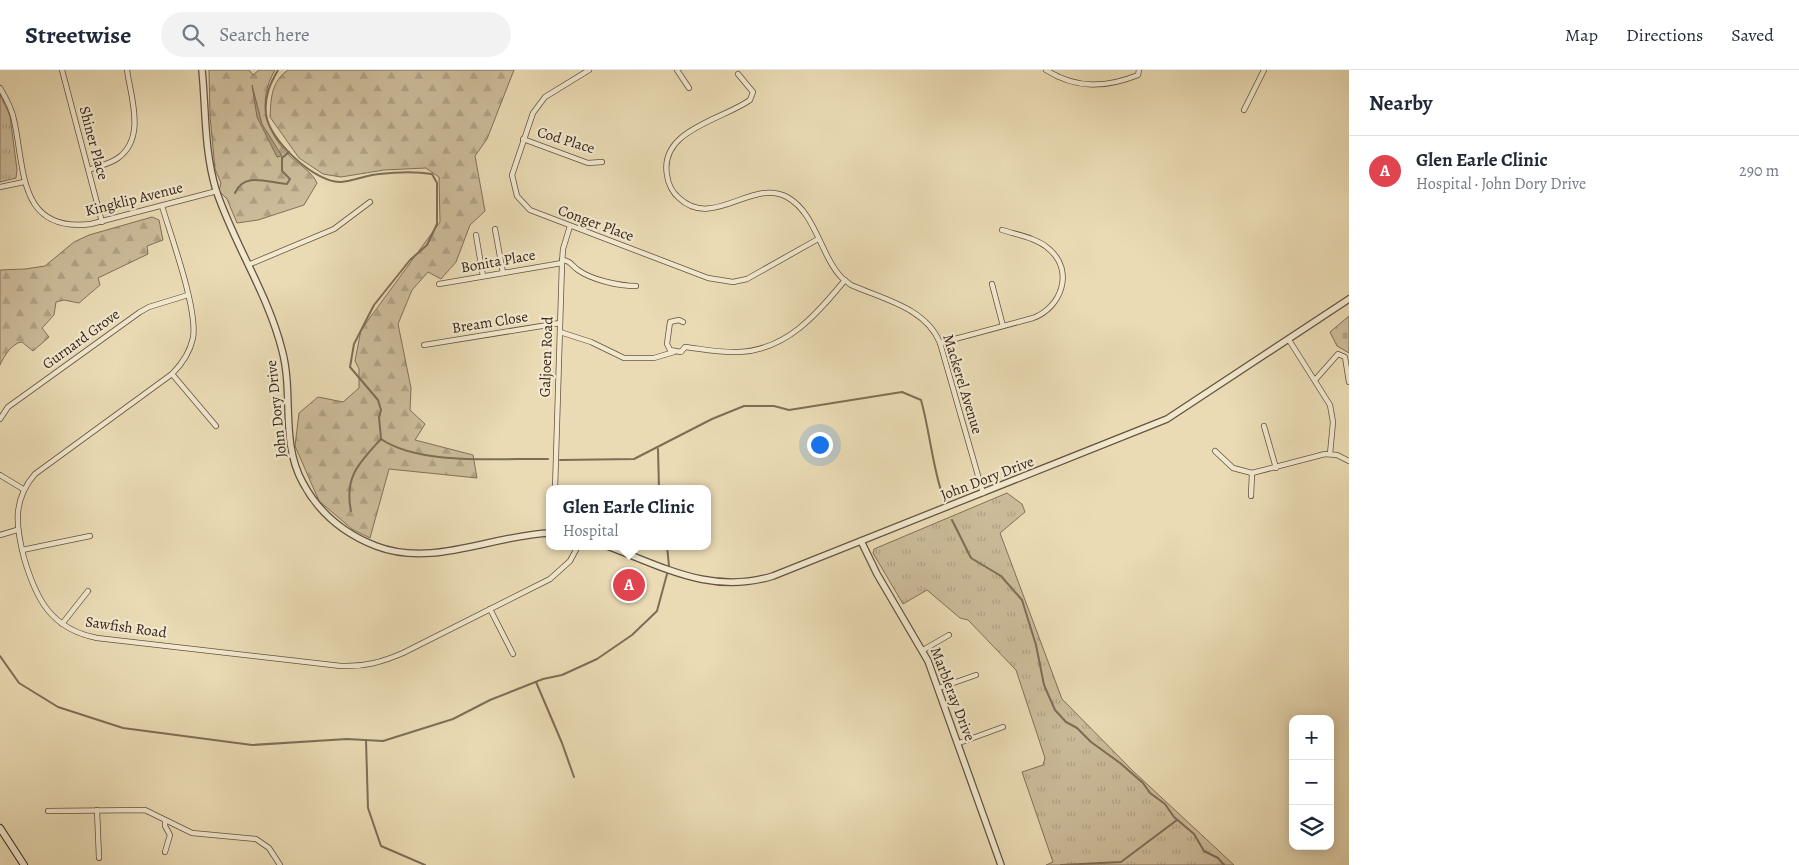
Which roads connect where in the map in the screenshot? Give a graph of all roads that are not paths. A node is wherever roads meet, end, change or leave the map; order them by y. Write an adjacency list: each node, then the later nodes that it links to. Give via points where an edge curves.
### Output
1 (62, 70): 15 (street, Shiner Place)
2 (126, 70): 15 (street, via 134,117 132,138 118,158)
3 (202, 70): 18 (street, John Dory Drive, via 206,145)
4 (589, 70): 13 (street, Conger Place, via 540,102)
5 (677, 70): 11 (street)
6 (1046, 70): 7 (street, via 1070,82 1094,86 1128,79 1138,75)
7 (1139, 70)
8 (1264, 70): 12 (street)
9 (738, 74): 26 (street, Mackerel Avenue, via 753,92 750,100 685,134 675,143 666,164 669,184 687,204 706,209 762,194 784,196 800,207)
10 (0, 88): 16 (street, Kingklip Avenue, via 14,119)
11 (690, 88)
12 (1244, 110)
13 (523, 140): 14 (street, Cod Place, via 588,163); 22 (street, Conger Place, via 513,171 517,196 534,212)
14 (602, 162)
15 (89, 170): 21 (street, Shiner Place)
16 (24, 182): 17 (street); 21 (street, Kingklip Avenue, via 36,206 51,218 74,225)
17 (0, 187)
18 (216, 191): 20 (street, Kingklip Avenue); 28 (street, John Dory Drive)
19 (370, 202): 28 (street, via 334,229)
20 (162, 206): 21 (street, Kingklip Avenue); 35 (street, Sawfish Road)
21 (102, 222)
22 (570, 226): 26 (street, Conger Place, via 725,282 747,279); 27 (street, Galjoen Road)
23 (495, 229): 29 (street)
24 (1002, 230): 39 (street, via 1048,248 1057,258 1063,276 1059,295 1046,312)
25 (476, 235): 30 (street)
26 (818, 239): 31 (street, Mackerel Avenue)
27 (562, 261): 29 (street, Bonita Place); 34 (street, via 571,262 579,270 616,286); 38 (street, Galjoen Road)
28 (248, 265): 63 (street, John Dory Drive, via 283,353 295,466 313,499 336,524 377,547 421,554)
29 (503, 273): 30 (street, Bonita Place)
30 (483, 276): 32 (street, Bonita Place)
31 (845, 280): 42 (street, Mackerel Avenue, via 917,314 930,325); 44 (street, via 808,323 772,344 741,352 685,347 681,352)
32 (439, 284)
33 (992, 284): 39 (street)
34 (636, 286)
35 (188, 295): 46 (street, Sawfish Road, via 193,315 193,338 184,359); 49 (street, Gurnard Grove, via 140,312 8,408)
36 (1349, 299): 41 (street, John Dory Drive)
37 (683, 322): 44 (street, via 670,322 667,347)
38 (560, 323): 40 (street, Galjoen Road); 43 (street, Bream Close)
39 (1003, 326): 42 (street)
40 (560, 332): 44 (street, via 624,358 654,358); 58 (street, Galjoen Road)
41 (1289, 340): 47 (street); 60 (street, John Dory Drive, via 1167,419)
42 (940, 343): 60 (street, Mackerel Avenue)
43 (424, 345)
44 (675, 352)
45 (1348, 368): 47 (street, via 1344,355 1338,354); 48 (street)
46 (172, 374): 50 (street); 59 (street, Sawfish Road, via 40,470)
47 (1315, 380): 53 (street, via 1332,410)
48 (1349, 382)
49 (0, 419)
50 (216, 426)
51 (1264, 426): 55 (street)
52 (1215, 452): 56 (street, via 1233,468)
53 (1330, 454): 54 (street); 55 (street)
54 (1349, 461)
55 (1276, 468): 56 (street)
56 (1252, 473): 61 (street)
57 (0, 475): 59 (street)
58 (555, 485)
59 (23, 489): 62 (street, Sawfish Road)
60 (983, 493): 66 (street, John Dory Drive)
61 (1251, 496)
62 (17, 530): 64 (street); 67 (street, Sawfish Road)
63 (546, 533)
64 (0, 535)
65 (90, 536): 67 (street)
66 (861, 541): 69 (street, John Dory Drive, via 773,576 732,583 686,576); 74 (street, Marbleray Drive, via 876,574)
67 (22, 550): 72 (street, Sawfish Road, via 32,587)
68 (576, 550): 71 (street, Sawfish Road, via 558,573)
69 (618, 550)
70 (88, 591): 72 (street)
71 (490, 609): 72 (street, Sawfish Road, via 386,661 359,666 97,638 80,634); 75 (street)
72 (62, 624)
73 (949, 635): 74 (street)
74 (923, 650): 77 (street, Marbleray Drive)
75 (513, 654)
76 (976, 675): 77 (street)
77 (939, 688): 79 (street, Marbleray Drive)
78 (1003, 727): 79 (street)
79 (959, 743): 88 (street, Marbleray Drive)
80 (97, 810): 81 (street); 82 (street, via 141,810); 85 (street)
81 (48, 811)
82 (165, 820): 84 (street, via 170,835); 87 (street, via 195,834 256,839 269,848)
83 (0, 828): 86 (main road)
84 (165, 852)
85 (99, 858)
86 (24, 865)
87 (280, 865)
88 (1001, 865)

